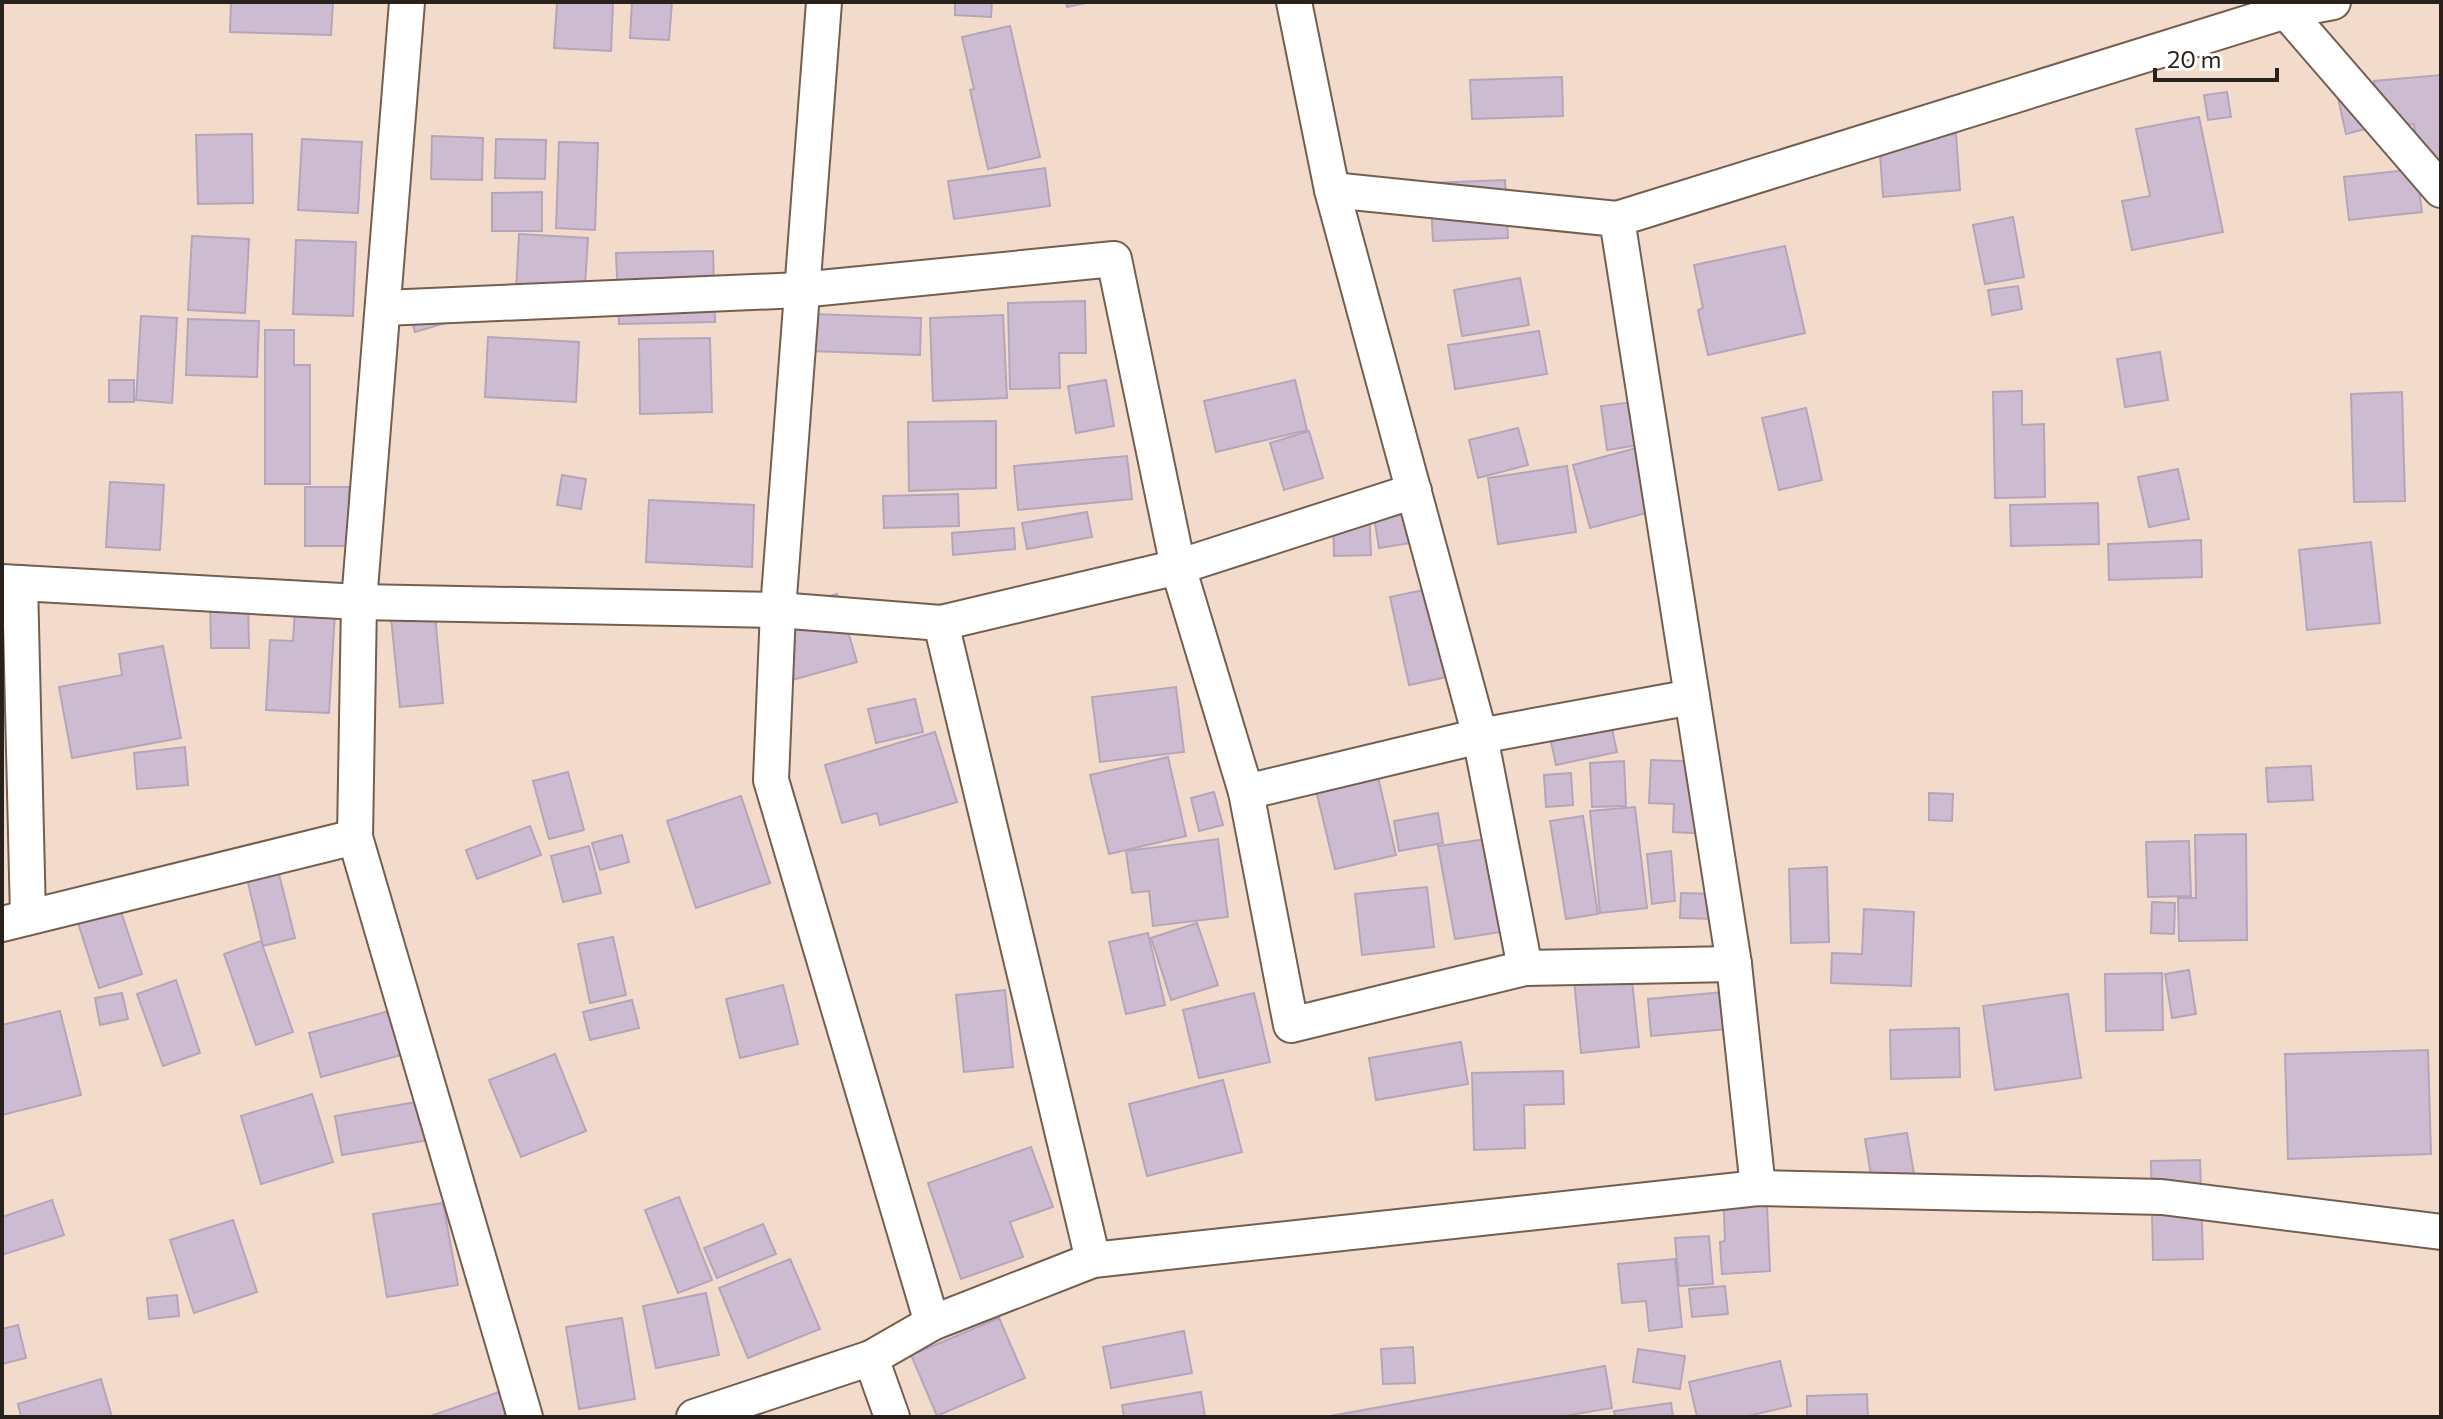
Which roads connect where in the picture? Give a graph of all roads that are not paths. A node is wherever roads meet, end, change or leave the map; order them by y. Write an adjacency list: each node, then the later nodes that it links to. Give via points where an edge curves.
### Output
1 (407, 2): 10 (street)
2 (824, 2): 9 (street)
3 (1294, 2): 6 (street)
4 (2333, 2): 5 (street)
5 (2286, 7): 7 (street); 8 (street)
6 (1332, 190): 8 (street); 11 (street)
7 (2441, 190)
8 (1617, 219): 17 (street)
9 (800, 290): 10 (street); 12 (street, via 1114,259); 15 (street)
10 (384, 308): 14 (street)
11 (1414, 491): 12 (street); 18 (street)
12 (1178, 567): 16 (street); 19 (street)
13 (11, 582): 14 (street); 21 (street)
14 (359, 602): 15 (street); 20 (street)
15 (778, 610): 16 (street); 27 (street, via 771,780)
16 (941, 623): 26 (street)
17 (1692, 697): 18 (street); 22 (street)
18 (1480, 736): 19 (street); 23 (street)
19 (1246, 792): 23 (street, via 1291,1025)
20 (355, 837): 21 (street); 29 (street)
21 (15, 920)
22 (1734, 964): 23 (street); 24 (street)
23 (1525, 968)
24 (1758, 1188): 25 (street, via 2162,1197); 26 (street)
25 (2441, 1232)
26 (1093, 1260): 27 (street)
27 (932, 1323): 28 (street)
28 (871, 1358): 30 (street); 31 (street)
29 (525, 1417)
30 (694, 1417)
31 (892, 1417)

